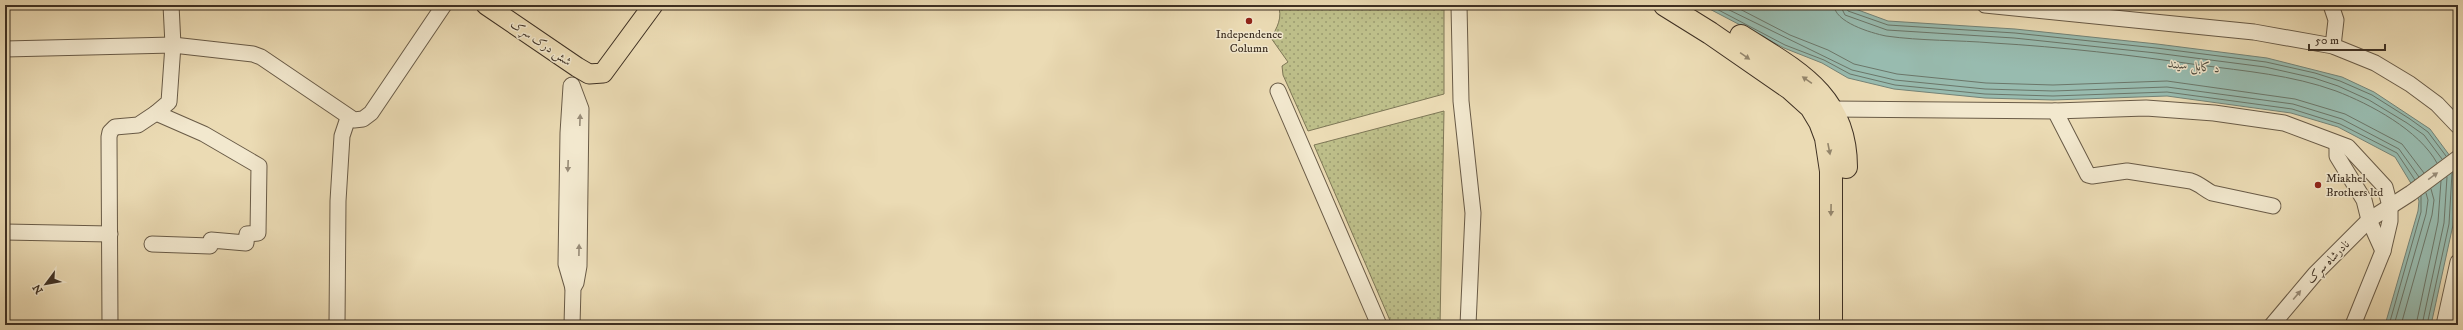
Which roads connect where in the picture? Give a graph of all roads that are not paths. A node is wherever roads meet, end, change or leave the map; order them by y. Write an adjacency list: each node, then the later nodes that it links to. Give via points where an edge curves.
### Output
1 (171, 5): 10 (street)
2 (444, 5): 18 (street, via 371,112 363,119)
3 (486, 5): 13 (main road, شش درک سړک)
4 (653, 5): 13 (main road, شش درک سړک, via 603,73 589,74)
5 (1459, 5): 34 (street, via 1462,101 1473,213)
6 (1665, 5): 35 (highway, one-way to 35, via 1791,89 1811,106 1820,122 1826,138 1831,171)
7 (1691, 5): 15 (highway, one-way to 7, via 1826,98 1812,84)
8 (1985, 5): 11 (street, via 2288,36)
9 (2331, 5): 11 (street, via 2336,20)
10 (172, 45): 12 (street); 17 (street, via 169,102); 18 (street, via 261,57)
11 (2333, 46): 19 (street, via 2375,63 2410,84 2437,104)
12 (5, 49)
13 (577, 67): 32 (street, via 572,85 568,133 566,264 573,288)
14 (1278, 91): 33 (street)
15 (1832, 109): 16 (street); 36 (highway, via 1841,133 1846,161)
16 (2056, 111): 20 (street, via 2146,108 2214,113 2284,123); 22 (street, via 2088,175 2127,172 2191,181 2200,183 2205,190)
17 (156, 113): 26 (street, via 138,125 115,127 110,132); 27 (street, via 199,131 259,166 258,233 247,234 246,243 211,240 210,246)
18 (348, 118): 31 (street, via 342,136 338,201)
19 (2458, 126)
20 (2337, 144): 23 (street, via 2348,147 2385,187); 24 (street, via 2337,156 2364,200)
21 (2457, 159): 23 (street, نادرشاه سړک, one-way to 21)
22 (2273, 206)
23 (2390, 206): 24 (street, نادرشاه سړک); 28 (street, via 2390,221)
24 (2368, 220): 28 (street); 37 (street, نادرشاه سړک, one-way to 24, via 2315,274)
25 (5, 232): 26 (street)
26 (110, 234): 30 (street)
27 (152, 244)
28 (2383, 251): 38 (street)
29 (2458, 262): 39 (street)
30 (110, 325)
31 (336, 325)
32 (572, 325)
33 (1379, 325)
34 (1468, 325)
35 (1831, 325)
36 (1845, 325)
37 (2272, 325)
38 (2353, 325)
39 (2444, 325)

